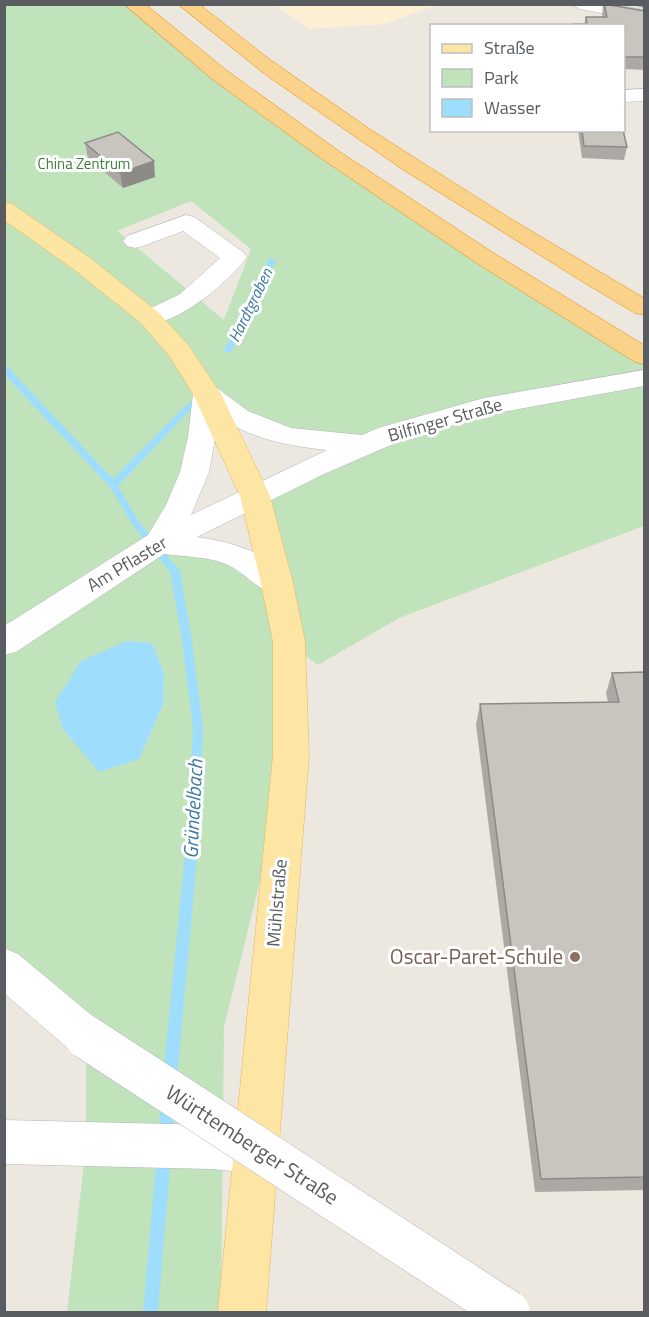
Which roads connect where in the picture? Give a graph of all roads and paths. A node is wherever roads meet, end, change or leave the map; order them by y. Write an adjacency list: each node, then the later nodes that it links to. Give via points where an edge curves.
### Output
1 (133, 4): 11 (highway, via 231,83 355,171 515,278)
2 (187, 4): 9 (highway, via 273,71 396,156)
3 (580, 4): 4 (street)
4 (645, 16)
5 (645, 95): 6 (street)
6 (625, 96)
7 (4, 209): 10 (main road, Mühlstraße)
8 (135, 241): 10 (street, via 186,222 235,257 189,300)
9 (645, 308)
10 (150, 318): 13 (main road, Mühlstraße, via 180,352)
11 (636, 351)
12 (645, 378): 14 (street, Bilfinger Straße, via 484,407)
13 (207, 394): 14 (street, via 238,417 287,437); 15 (main road, Mühlstraße); 16 (street, via 196,473 188,495)
14 (364, 445): 15 (street, Bilfinger Straße)
15 (255, 496): 16 (street, Am Pflaster); 17 (main road, Mühlstraße)
16 (159, 543): 17 (street, via 220,551 241,558); 18 (street, Am Pflaster)
17 (277, 583): 21 (main road, Mühlstraße, via 289,642 291,755)
18 (4, 644)
19 (4, 967): 23 (street, Württemberger Straße, bridge, via 86,1036)
20 (4, 1142): 21 (street)
21 (255, 1151): 22 (main road, Mühlstraße)
22 (242, 1312)
23 (508, 1312)

